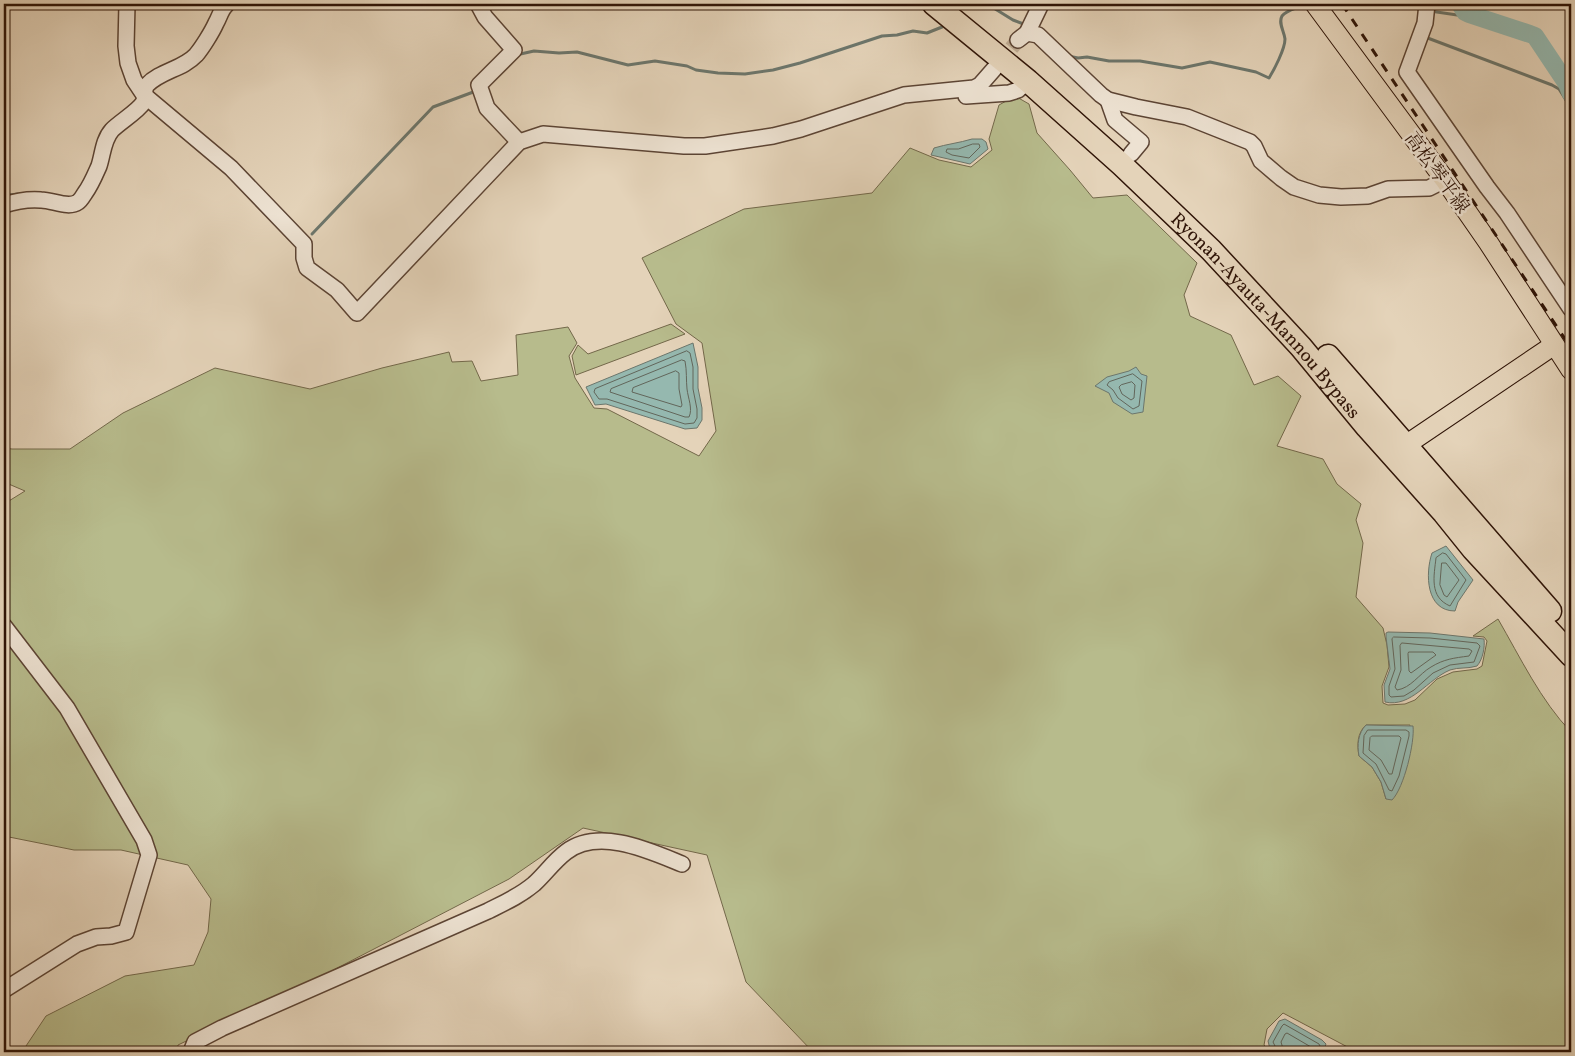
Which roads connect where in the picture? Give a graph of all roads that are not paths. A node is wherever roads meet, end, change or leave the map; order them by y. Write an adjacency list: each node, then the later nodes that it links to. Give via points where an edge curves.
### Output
1 (127, 4): 12 (street, via 128,63)
2 (228, 4): 12 (street, via 195,56 158,77)
3 (478, 4): 14 (street, via 514,50 479,85 487,108)
4 (934, 4): 10 (highway, Ryonan-Ayauta-Mannou Bypass)
5 (955, 4): 15 (highway, Ryonan-Ayauta-Mannou Bypass)
6 (1041, 4): 13 (street, via 1026,31 1038,35)
7 (1315, 4): 16 (main road, 高松琴平線)
8 (1426, 8): 18 (street, via 1407,72)
9 (994, 69): 11 (street, via 980,85)
10 (1028, 81): 11 (street, via 1009,93 954,96); 21 (highway, Ryonan-Ayauta-Mannou Bypass, via 1211,250 1301,347 1367,427)
11 (951, 91): 14 (street, via 904,96 801,129 706,146 543,134)
12 (142, 93): 14 (street, via 249,186 304,244 307,268 337,290 357,313); 17 (street, via 145,101 111,131 90,187 79,201 67,204 42,200 16,201)
13 (1108, 100): 15 (street, via 1116,120 1141,142); 16 (street, via 1187,117 1250,142 1261,161 1281,178 1294,187 1319,195 1368,196 1388,189 1430,188)
14 (519, 142)
15 (1131, 154): 21 (highway, Ryonan-Ayauta-Mannou Bypass, via 1220,240 1313,340)
16 (1445, 180): 19 (main road, 高松琴平線)
17 (4, 205)
18 (1571, 309)
19 (1554, 344): 20 (main road, 高松琴平線); 21 (main road)
20 (1571, 370)
21 (1398, 449): 23 (highway, Ryonan-Ayauta-Mannou Bypass); 24 (highway, Ryonan-Ayauta-Mannou Bypass, via 1472,549)
22 (4, 626): 26 (street, via 67,708 144,840 149,855 126,932 77,944)
23 (1571, 635)
24 (1571, 655)
25 (682, 864): 27 (street, via 636,846 613,842 580,844 566,852 516,897 488,912 222,1028 195,1042)
26 (4, 990)
27 (191, 1052)

